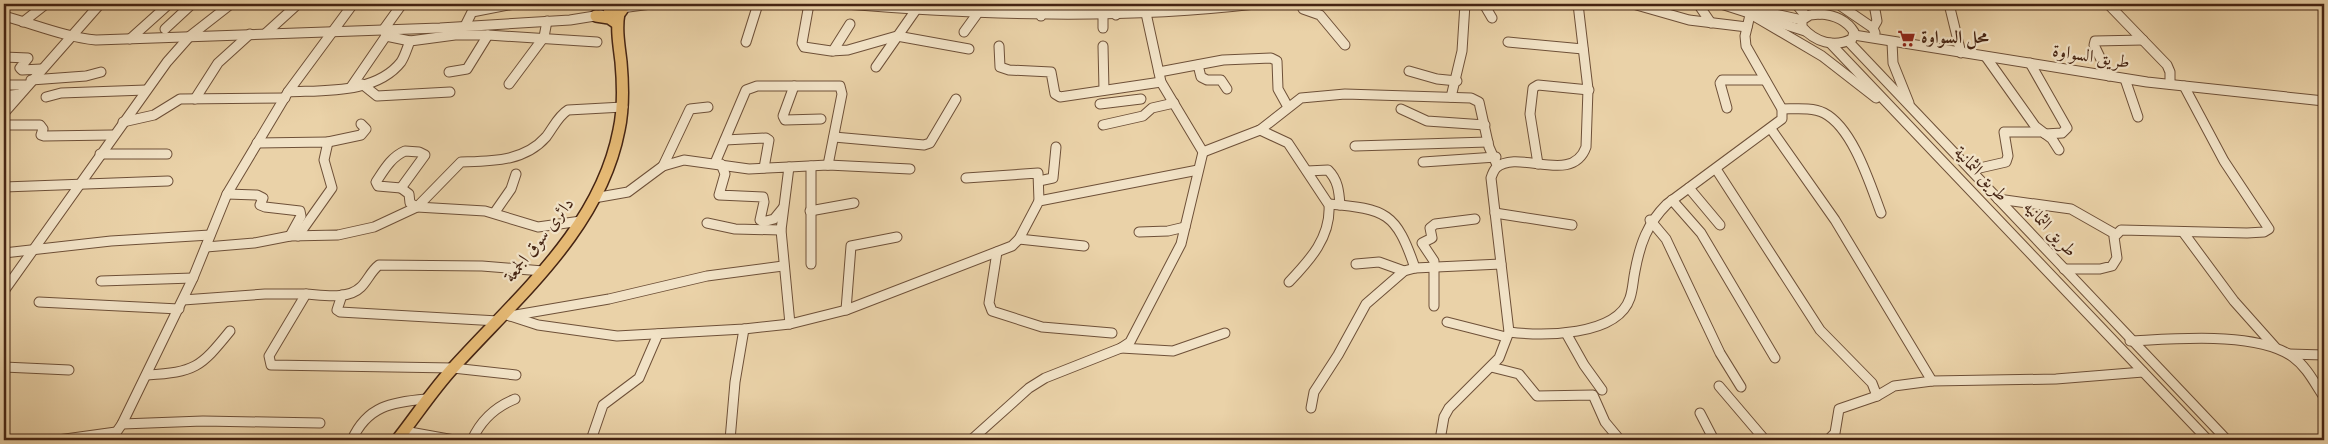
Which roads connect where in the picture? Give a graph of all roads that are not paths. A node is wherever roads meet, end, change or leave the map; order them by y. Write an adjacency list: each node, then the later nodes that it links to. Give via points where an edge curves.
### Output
1 (46, 4): 52 (street)
2 (100, 4): 67 (street)
3 (169, 4): 72 (street)
4 (192, 4): 59 (street)
5 (230, 4): 68 (street)
6 (298, 4): 64 (street)
7 (353, 4): 60 (street)
8 (402, 4): 62 (street)
9 (514, 4): 55 (street, via 472,12)
10 (651, 4): 39 (street)
11 (758, 4): 77 (street)
12 (810, 4): 86 (street, via 802,43 804,47)
13 (845, 4): 14 (street)
14 (856, 4): 35 (street)
15 (983, 4): 38 (street, via 986,8)
16 (1041, 4): 48 (street)
17 (1111, 4): 41 (street)
18 (1144, 4): 42 (street)
19 (1255, 4): 34 (street)
20 (1301, 4): 81 (street, via 1303,9 1320,15)
21 (1465, 4): 101 (street, via 1465,34)
22 (1481, 4): 49 (street)
23 (1578, 4): 84 (street)
24 (1633, 4): 53 (street, via 1683,19)
25 (1698, 4): 53 (street)
26 (1722, 4): 43 (street)
27 (1759, 4): 43 (street)
28 (1796, 4): 50 (street)
29 (1811, 4): 44 (street)
30 (1838, 4): 58 (street)
31 (1874, 4): 58 (street, via 1877,20)
32 (1949, 4): 87 (street)
33 (2108, 4): 74 (street)
34 (1233, 5): 37 (street)
35 (903, 6): 36 (street)
36 (919, 7): 40 (street); 69 (street)
37 (1184, 8): 42 (street)
38 (1003, 10): 40 (street); 48 (street)
39 (618, 12): 47 (street); 47 (main road, via 609,18); 126 (main road, دائرى سوق الجمعة)
40 (977, 14): 63 (street)
41 (1116, 14): 42 (street); 45 (street)
42 (1148, 14): 97 (street)
43 (1752, 14): 50 (street); 56 (street); 61 (street); 131 (street, via 1822,56)
44 (1820, 14): 50 (street); 71 (street, طريق الثمانيه, via 1845,21 1852,28)
45 (1103, 15): 48 (street); 57 (street)
46 (4, 16): 52 (street)
47 (594, 16): 51 (street)
48 (1040, 16)
49 (1492, 18)
50 (1804, 18): 61 (street, via 1801,23)
51 (547, 21): 55 (street); 70 (street)
52 (23, 22): 67 (street)
53 (1711, 23): 56 (street)
54 (850, 24): 86 (street)
55 (465, 26): 62 (street)
56 (1747, 27): 100 (street, via 1746,46)
57 (1103, 28)
58 (1872, 28): 73 (street)
59 (165, 29)
60 (332, 30): 62 (street); 64 (street); 117 (street)
61 (1805, 31): 80 (street)
62 (385, 32): 75 (street); 110 (street)
63 (964, 32)
64 (266, 33): 65 (street)
65 (250, 34): 68 (street); 121 (street, via 218,63)
66 (488, 35): 70 (street); 75 (street, via 455,35); 96 (street, via 467,69)
67 (71, 36): 72 (street, via 88,40); 93 (street)
68 (190, 36): 72 (street); 112 (street)
69 (897, 36): 85 (street); 86 (street, via 844,52); 92 (street)
70 (544, 37): 76 (street); 105 (street)
71 (1851, 38): 73 (street, طريق السواوة); 80 (street, طريق السواوة); 132 (street, طريق الثمانيه)
72 (130, 39)
73 (1878, 40): 79 (street, طريق السواوة)
74 (2143, 40): 98 (street, via 2095,41); 106 (street, via 2169,69)
75 (410, 41): 104 (street, via 401,62 393,70)
76 (597, 42)
77 (746, 42)
78 (1508, 42): 84 (street)
79 (1892, 42): 87 (street, طريق السواوة); 132 (street, via 1892,63)
80 (1830, 43): 131 (street, طريق الثمانية)
81 (1345, 45)
82 (999, 46): 113 (street, via 1000,67 1051,72 1057,96)
83 (1103, 46): 113 (street, via 1105,60)
84 (1583, 48): 114 (street)
85 (969, 50)
86 (833, 51)
87 (1961, 53): 89 (street, طريق السواوة)
88 (4, 56): 93 (street, via 28,58 20,68 22,70)
89 (1986, 57): 90 (street, طريق السواوة); 144 (street)
90 (2030, 63): 98 (street, طريق السواوة); 144 (street, via 2067,128 2062,133)
91 (1198, 65): 97 (street); 111 (street, via 1201,77 1221,80); 128 (street, via 1236,58 1272,58 1277,61 1276,81)
92 (876, 67)
93 (41, 69): 102 (street)
94 (1409, 71): 101 (street, via 1438,80)
95 (101, 72): 102 (street)
96 (449, 72)
97 (1159, 72): 103 (street)
98 (2109, 76): 99 (street, طريق السواوة)
99 (2125, 78): 106 (street, طريق السواوة); 135 (street)
100 (1765, 80): 129 (street, via 1722,80); 130 (street)
101 (1457, 81): 120 (street)
102 (30, 82): 107 (street); 116 (street)
103 (1161, 82): 113 (street); 125 (street)
104 (362, 84): 110 (street); 115 (street, via 382,96)
105 (509, 84)
106 (2170, 84): 109 (street, طريق السواوة)
107 (4, 85)
108 (794, 86): 136 (street, via 783,116 785,120); 146 (street, via 840,86); 147 (street, via 757,86 746,90)
109 (2184, 86): 124 (street, طريق السواوة); 204 (street, via 2212,142 2269,228 2257,233)
110 (351, 87): 117 (street)
111 (1227, 89)
112 (146, 90): 119 (street); 137 (street)
113 (1101, 90): 123 (street, via 1100,108)
114 (1589, 90): 161 (street, via 1589,122 1582,155 1568,164); 161 (street, via 1538,85 1533,88 1530,114)
115 (450, 92)
116 (20, 94): 118 (street); 134 (street)
117 (286, 94): 121 (street); 150 (street)
118 (4, 96)
119 (46, 96)
120 (1450, 97): 128 (street, via 1311,96 1301,98); 141 (street, via 1476,99)
121 (195, 98): 137 (street, via 178,99 154,115)
122 (956, 99): 146 (street, via 930,143 924,145)
123 (1141, 99)
124 (2324, 101)
125 (1174, 103): 140 (street, via 1152,108 1143,116); 154 (street)
126 (623, 107): 182 (main road, دائرى سوق الجمعة, via 613,155); 189 (street, via 568,110 541,143 528,153 495,161 461,162)
127 (708, 107): 164 (street, via 690,109)
128 (1288, 107): 143 (street)
129 (1727, 108)
130 (1782, 108): 142 (street, via 1784,116); 194 (street, via 1817,112 1830,117 1857,153)
131 (1892, 108): 245 (street, طريق الثمانية)
132 (1911, 108): 171 (street, طريق الثمانيه)
133 (1401, 109): 141 (street, via 1427,121)
134 (4, 113)
135 (2138, 116)
136 (821, 119)
137 (122, 122): 145 (street)
138 (361, 124): 148 (street, via 366,129 360,135)
139 (4, 125): 145 (street, via 40,125 44,136)
140 (1103, 125)
141 (1485, 125): 149 (street)
142 (1771, 129): 169 (street); 258 (street, via 1797,163)
143 (1260, 130): 154 (street); 172 (street, via 1270,137 1285,140)
144 (2042, 133): 153 (street, via 2053,138); 171 (street, via 2004,132 2006,162)
145 (112, 135): 155 (street)
146 (834, 137): 162 (street)
147 (725, 140): 160 (street); 167 (street, via 769,140)
148 (328, 142): 150 (street); 207 (street, via 324,163 332,188)
149 (1488, 142): 151 (street); 157 (street)
150 (257, 143): 181 (street)
151 (1355, 146)
152 (1056, 147): 175 (street, via 1053,178)
153 (2059, 150)
154 (1203, 152): 170 (street)
155 (100, 154): 156 (street); 177 (street)
156 (167, 154)
157 (1492, 156): 158 (street); 159 (street); 163 (street)
158 (1423, 162)
159 (1510, 162): 161 (street); 163 (street)
160 (718, 163): 164 (street, via 684,160); 167 (street, via 749,169); 190 (street, via 725,174 721,196 763,197 760,220 763,222 774,219)
161 (1538, 164)
162 (828, 165): 165 (street); 168 (street)
163 (1497, 165): 193 (street, via 1491,178)
164 (663, 166): 182 (street, via 628,192)
165 (811, 166): 166 (street); 191 (street)
166 (789, 167): 167 (street); 190 (street)
167 (764, 168)
168 (910, 169)
169 (1716, 169): 180 (street); 262 (street, via 1820,330 1872,383)
170 (1198, 170): 185 (street); 201 (street)
171 (1971, 170): 183 (street, طريق الثمانيه)
172 (1307, 171): 187 (street); 188 (street, via 1328,170 1334,176 1339,185)
173 (516, 174): 192 (street, via 511,190)
174 (966, 178): 175 (street, via 1038,173)
175 (1039, 180): 185 (street)
176 (168, 181): 177 (street)
177 (80, 183): 178 (street); 212 (street)
178 (4, 187)
179 (401, 188): 179 (street, via 424,158 424,154 406,151 396,155 376,182 378,186); 189 (street, via 409,194 410,203)
180 (1689, 188): 184 (street); 200 (street)
181 (227, 194): 206 (street); 207 (street, via 257,195 263,198 260,205 300,212)
182 (594, 198): 196 (main road, دائرى سوق الجمعة)
183 (1998, 198): 205 (street, via 2071,209); 221 (street, طريق الثمانيه)
184 (1672, 200): 197 (street); 250 (street, via 1701,233)
185 (1039, 201): 209 (street)
186 (854, 203): 191 (street)
187 (1328, 204): 188 (street); 226 (street, via 1322,240)
188 (1340, 205): 220 (street, via 1381,212 1392,218 1403,234)
189 (416, 207): 192 (street); 207 (street, via 360,231)
190 (783, 208): 202 (street)
191 (810, 211): 215 (street)
192 (494, 212): 196 (street, via 538,227)
193 (1495, 213): 199 (street); 217 (street)
194 (1881, 213)
195 (1476, 218): 219 (street, via 1435,224 1430,228 1432,238 1422,246 1431,254)
196 (581, 220): 222 (main road, دائرى سوق الجمعة)
197 (1650, 220): 241 (street, via 1642,237 1626,306 1605,323); 260 (street, via 1666,239 1720,353)
198 (707, 222): 202 (street, via 735,230)
199 (1572, 225)
200 (1720, 225)
201 (1185, 228): 203 (street); 247 (street, via 1181,244 1135,334)
202 (781, 230): 218 (street)
203 (1139, 232)
204 (2183, 232): 205 (street, via 2121,230); 246 (street, via 2234,301)
205 (2115, 234): 221 (street, via 2117,258 2112,266)
206 (210, 235): 211 (street); 212 (street)
207 (294, 236): 211 (street)
208 (897, 237): 233 (street, via 851,246)
209 (1019, 239): 210 (street); 214 (street)
210 (1084, 246)
211 (206, 247): 224 (street)
212 (33, 249): 213 (street); 227 (street)
213 (4, 252)
214 (997, 252): 233 (street); 240 (street, via 989,303 992,311 1042,327)
215 (811, 264)
216 (1356, 264): 223 (street, via 1379,262)
217 (1501, 264): 219 (street); 243 (street)
218 (783, 266): 234 (street, via 707,276 610,299); 236 (street)
219 (1435, 267): 220 (street); 232 (street)
220 (1415, 268): 223 (street)
221 (2064, 270): 244 (street, طريق الثمانيه)
222 (543, 271): 229 (street, via 482,266 383,265 374,268 357,290); 234 (main road, دائرى سوق الجمعة)
223 (1404, 271): 266 (street, via 1366,304 1319,382)
224 (193, 278): 225 (street); 231 (street)
225 (101, 281)
226 (1289, 282)
227 (4, 291)
228 (306, 294): 229 (street); 231 (street, via 265,294); 253 (street, via 271,351 269,362 272,365)
229 (342, 295): 234 (street, via 337,310 340,312)
230 (39, 302): 231 (street)
231 (181, 304): 256 (street)
232 (1434, 306)
233 (846, 310): 236 (street)
234 (504, 317): 242 (street, via 570,331 617,336); 253 (main road, دائرى سوق الجمعة)
235 (1447, 322): 243 (street)
236 (790, 324): 237 (street)
237 (744, 329): 242 (street); 276 (street)
238 (230, 331): 256 (street, via 195,370)
239 (1225, 332): 247 (street, via 1173,351)
240 (1112, 333)
241 (1566, 333): 243 (street); 261 (street)
242 (658, 334): 275 (street, via 639,378 603,405)
243 (1507, 334): 252 (street)
244 (2132, 341): 245 (street); 246 (street, via 2197,338); 284 (street, طريق الثمانيه)
245 (2115, 342): 255 (street, طريق الثمانية)
246 (2275, 347): 248 (street)
247 (1121, 348): 277 (street, via 1045,378 1029,388)
248 (2288, 354): 249 (street); 263 (street, via 2298,361)
249 (2324, 355)
250 (1775, 358)
251 (4, 367): 254 (street)
252 (1491, 367): 278 (street, via 1449,408); 279 (street, via 1519,374 1537,396 1593,396 1605,422)
253 (453, 368): 257 (street); 265 (main road, دائرى سوق الجمعة)
254 (69, 370)
255 (2144, 372): 258 (street, via 2056,379); 283 (street, طريق الثمانية)
256 (147, 375): 269 (street)
257 (516, 376)
258 (1932, 380): 262 (street, via 1894,386)
259 (1719, 386): 281 (street)
260 (1740, 387)
261 (1602, 390)
262 (1877, 396): 282 (street, via 1839,410 1835,433)
263 (2324, 397)
264 (515, 399): 274 (street, via 502,403 491,413)
265 (426, 400): 270 (main road, دائرى سوق الجمعة); 272 (street, via 386,404 356,427)
266 (1311, 408)
267 (1700, 413): 280 (street)
268 (320, 423): 269 (street, via 203,420)
269 (116, 432): 271 (street)
270 (400, 436): 273 (street)
271 (58, 440)
272 (352, 440)
273 (454, 440)
274 (472, 440)
275 (591, 440)
276 (730, 440)
277 (971, 440)
278 (1440, 440)
279 (1620, 440)
280 (1714, 440)
281 (1765, 440)
282 (1828, 440)
283 (2208, 440)
284 (2227, 440)

